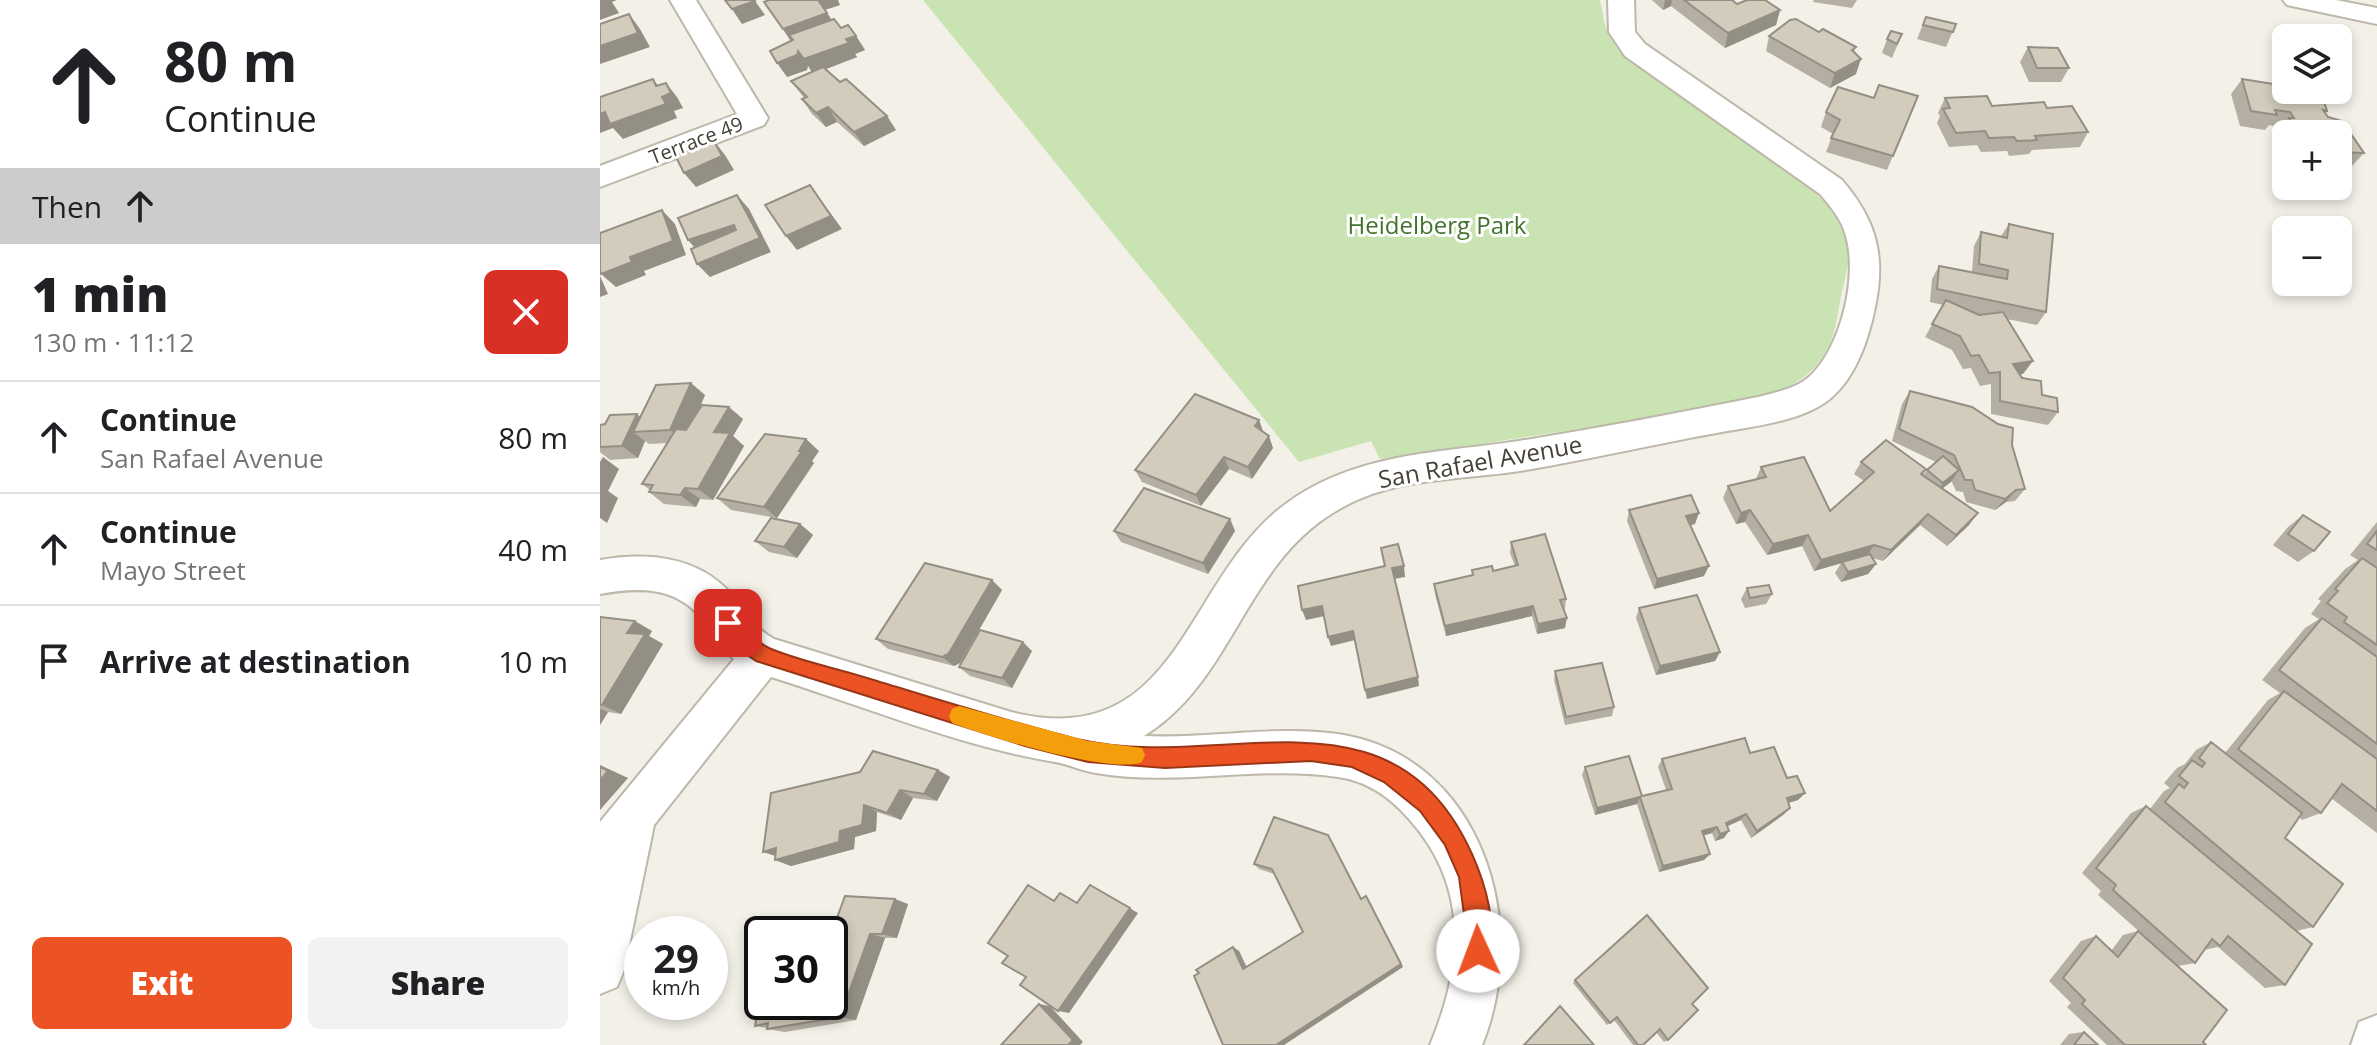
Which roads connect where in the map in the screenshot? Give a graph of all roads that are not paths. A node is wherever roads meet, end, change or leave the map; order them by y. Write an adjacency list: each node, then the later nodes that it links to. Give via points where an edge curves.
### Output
1 (683, 0): 5 (street, Terrace 49, via 754,118)
2 (1621, 0): 8 (street, San Rafael Avenue, via 1622,32 1635,50 1819,178 1857,217 1864,250 1854,332 1820,389 1766,410 1381,476 1345,488 1282,530 1254,564 1180,683 1147,713 1111,732 1073,741)
3 (2296, 0): 4 (street)
4 (2377, 16)
5 (600, 177)
6 (600, 577): 7 (street, via 632,571 671,575 698,588 737,638)
7 (763, 655): 8 (street, San Rafael Avenue); 9 (street)
8 (1025, 736): 12 (street, via 1088,751 1165,758 1311,750 1353,757 1392,774 1428,804 1453,837 1470,877 1480,925 1477,977)
9 (633, 818): 10 (street); 11 (street)
10 (600, 858)
11 (600, 970)
12 (1455, 1045)

